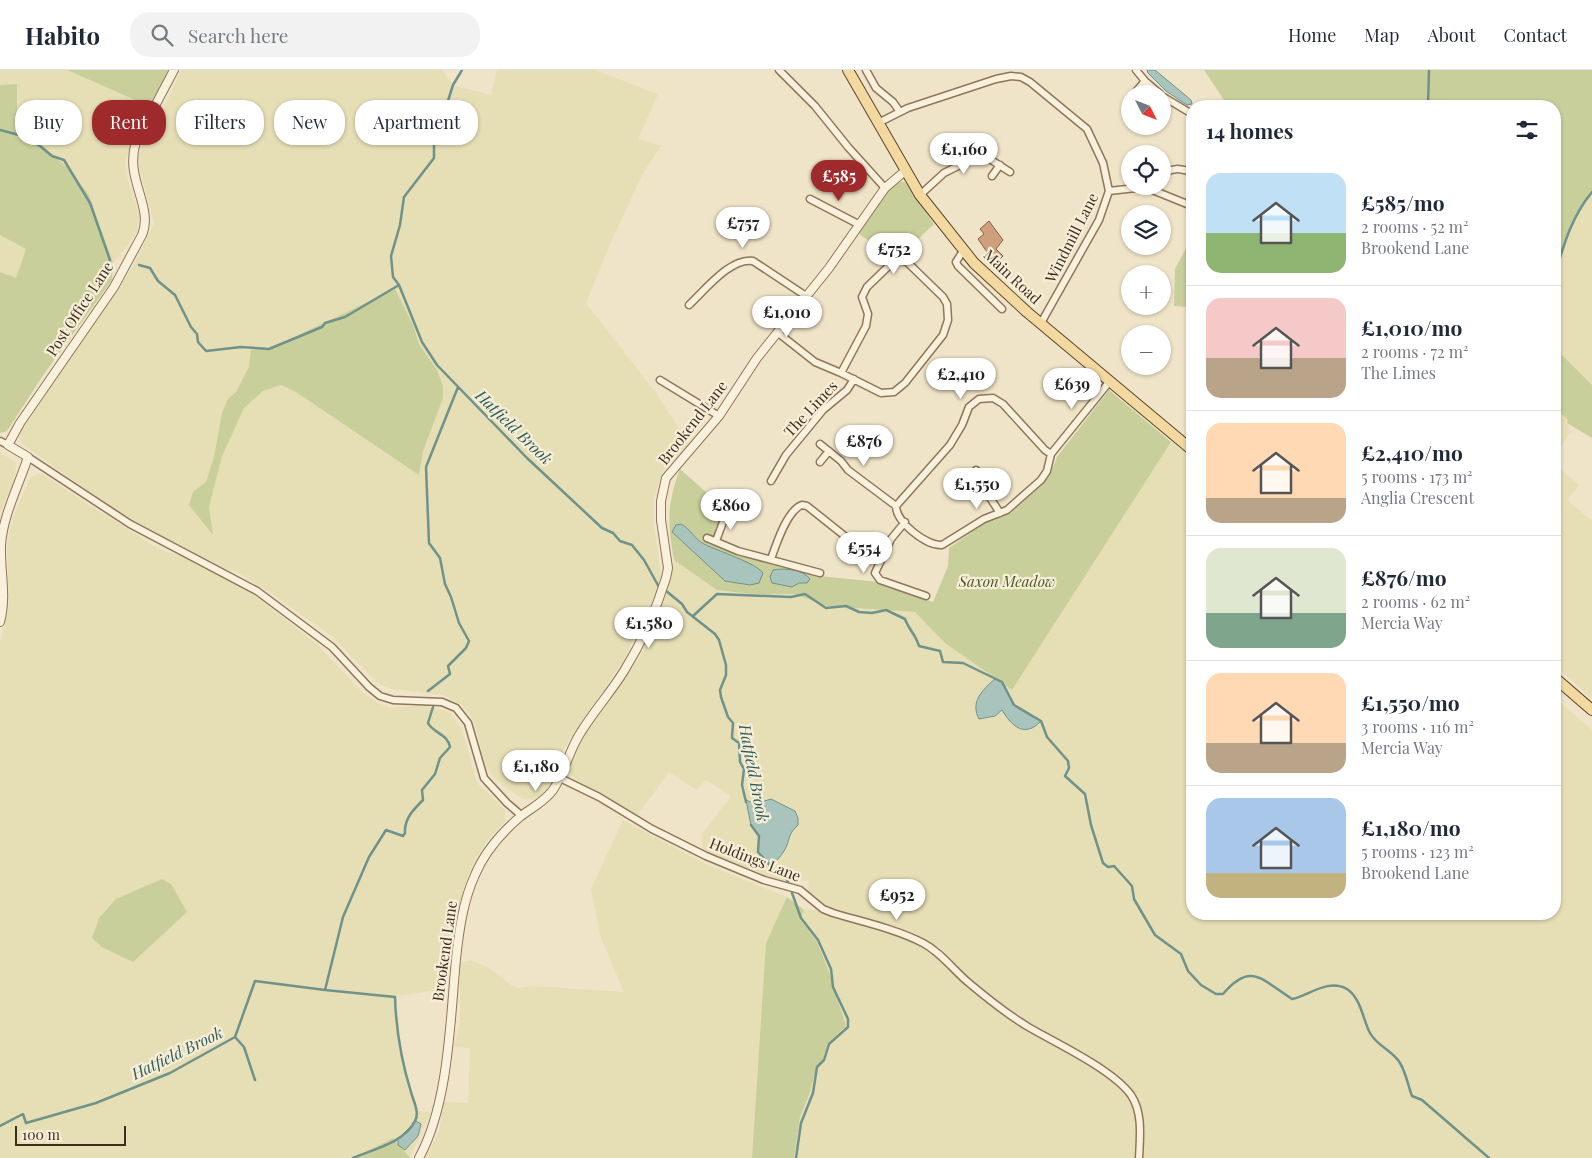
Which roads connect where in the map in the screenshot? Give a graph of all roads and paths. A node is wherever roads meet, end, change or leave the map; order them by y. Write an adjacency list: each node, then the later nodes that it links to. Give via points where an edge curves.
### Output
1 (174, 70): 40 (street, Post Office Lane, via 133,152 132,167 145,216 142,235 114,287)
2 (779, 70): 19 (street, via 815,106)
3 (848, 70): 12 (main road, Main Road)
4 (866, 70): 11 (street, via 876,88 894,102)
5 (1136, 70): 6 (street)
6 (1145, 81): 7 (street); 8 (street)
7 (1142, 85)
8 (1150, 85)
9 (1171, 101): 10 (street)
10 (1186, 110)
11 (900, 112): 12 (street, Windmill Lane); 21 (street, Windmill Lane, via 996,79 1021,78 1041,90 1087,129 1103,163)
12 (878, 123): 15 (main road, Main Road)
13 (1000, 165): 17 (street); 18 (street); 22 (street, via 985,156 972,156 944,173)
14 (1171, 170): 16 (street)
15 (905, 171): 19 (street, Brookend Lane); 22 (main road, Main Road)
16 (1186, 171)
17 (1010, 172)
18 (992, 176)
19 (885, 188): 26 (street, Brookend Lane)
20 (1121, 190): 21 (street)
21 (1109, 192): 31 (street, Windmill Lane, via 1099,220)
22 (920, 195): 27 (main road, Main Road)
23 (1170, 195): 25 (street)
24 (810, 199): 26 (street)
25 (1186, 203)
26 (858, 224): 28 (street, Brookend Lane)
27 (963, 251): 30 (street, Main Road, via 958,256 958,266); 31 (main road, Main Road, via 985,275)
28 (806, 296): 29 (street, via 753,261 744,259 733,264); 32 (street, Brookend Lane)
29 (689, 305)
30 (1002, 309)
31 (1041, 323): 36 (main road, Main Road)
32 (777, 332): 33 (street, The Limes, via 815,362); 37 (street, Brookend Lane)
33 (841, 373): 34 (street, The Limes); 34 (street, The Limes, via 866,326 868,314 862,297 867,287 896,259 908,262 944,297 948,320 943,335 894,392 881,393)
34 (854, 379): 47 (street, The Limes, via 786,454)
35 (660, 380): 37 (street)
36 (1110, 381): 41 (main road, Main Road); 43 (street)
37 (719, 416): 61 (street, Brookend Lane, via 664,482 661,520 668,568 661,595 635,654 580,734)
38 (0, 441): 40 (street)
39 (820, 444): 42 (street)
40 (8, 445): 44 (street)
41 (1186, 445)
42 (829, 451): 45 (street); 48 (street, via 848,470)
43 (1051, 454): 48 (street, via 1003,404 992,398 979,399 969,407 950,445); 49 (street, via 1041,480)
44 (28, 457): 58 (street, via 1,545 5,598); 62 (street, via 130,524 257,591 332,647 380,696 393,700 442,702 456,708 468,723 484,778)
45 (820, 462)
46 (976, 470): 49 (street)
47 (772, 481)
48 (896, 506): 51 (street)
49 (1000, 513): 51 (street, via 942,545 928,543)
50 (726, 514): 53 (street)
51 (905, 522): 54 (street)
52 (707, 538): 53 (street)
53 (716, 541): 55 (street, via 738,551)
54 (884, 552): 55 (street, via 856,545 802,505 793,511); 57 (street, via 875,569 878,579)
55 (771, 559): 56 (street)
56 (820, 573)
57 (926, 596)
58 (0, 622)
59 (1561, 683): 60 (main road)
60 (1592, 710)
61 (560, 778): 62 (street, Brookend Lane, via 544,801); 64 (street, Holdings Lane, via 706,856 764,880 800,890 828,911 905,935 935,950 998,1006 1087,1060 1129,1093 1140,1122)
62 (522, 816): 63 (street, Brookend Lane, via 491,846 468,893 458,940 444,1074 433,1128)
63 (419, 1158)
64 (1139, 1158)

